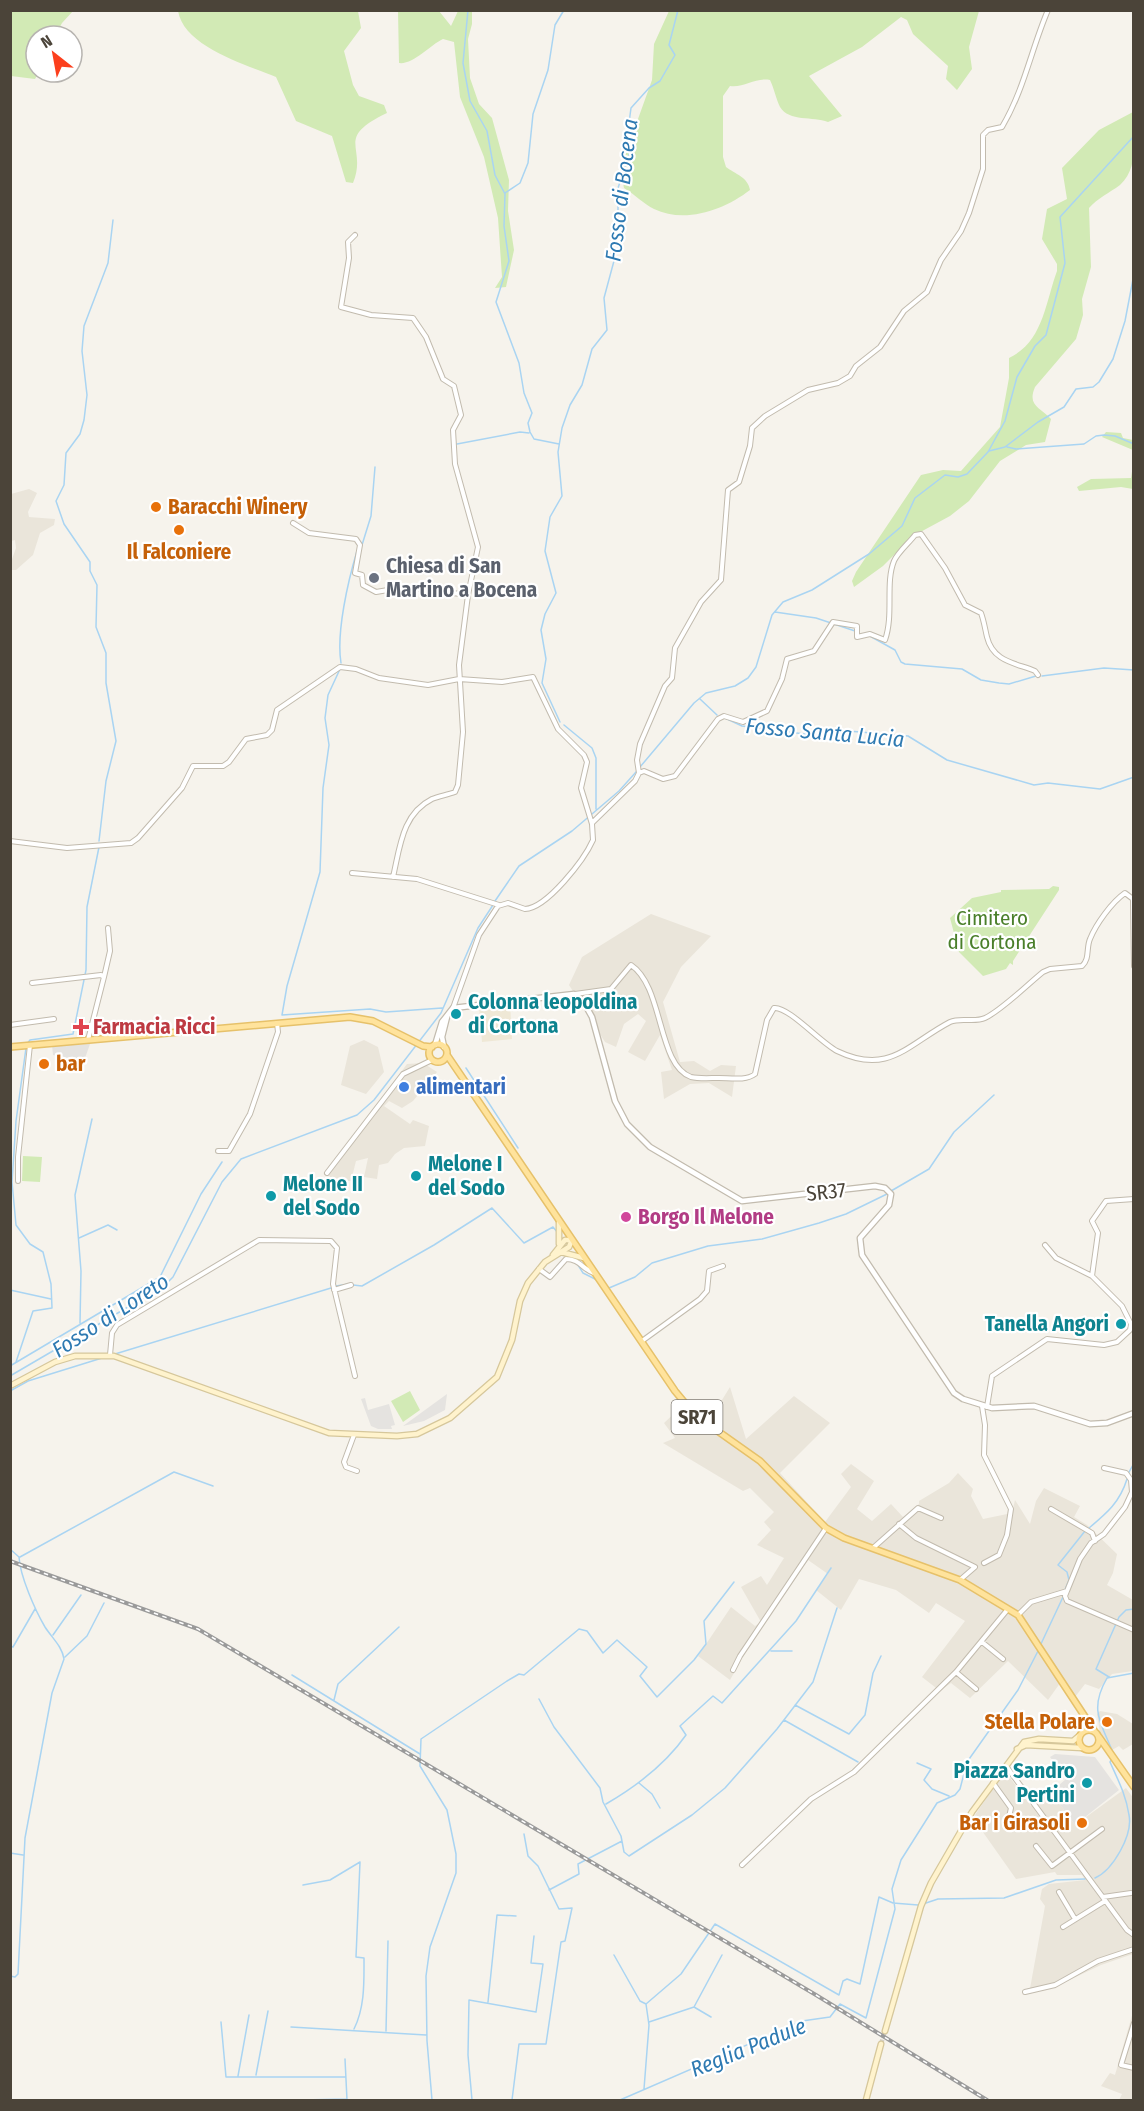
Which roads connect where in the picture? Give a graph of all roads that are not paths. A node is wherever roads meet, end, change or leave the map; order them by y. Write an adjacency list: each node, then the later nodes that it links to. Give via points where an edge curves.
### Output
1 (1048, 10): 7 (street, via 1026,78 1008,117 1002,127 984,135 983,169 969,213 927,292 904,310 880,347 856,366 850,376 808,390 752,428 739,482 728,490 721,580 701,602 675,648 672,678 639,744)
2 (355, 235): 4 (street, via 348,242 341,307 371,315 413,318 444,379 454,386 461,415 453,430 455,464 478,547)
3 (293, 523): 4 (street, via 309,533 356,539 360,545 355,573 362,575 368,590 406,587)
4 (468, 595): 6 (street)
5 (1038, 675): 7 (street, via 996,654 981,614 965,605 921,534 915,535 895,558 885,640 870,634 857,637 857,626 833,622 814,651 787,659 767,711 743,722 724,716 718,719 675,776 663,779 644,771)
6 (459, 679): 8 (street, via 501,682 528,675 536,681 558,729 587,762 581,788); 9 (street, via 428,685 379,678 347,667 335,668 277,710 272,730 267,735 246,739 229,762 223,766 193,766 182,788 131,843 67,848); 11 (street, via 464,732 458,785 455,792 432,799 412,814)
7 (639, 773): 8 (street)
8 (592, 824): 12 (street, via 591,845 566,879 539,904 525,909)
9 (10, 841)
10 (352, 873): 11 (street)
11 (393, 877): 12 (street, via 417,879)
12 (498, 904): 18 (street, via 479,935)
13 (108, 928): 15 (street, via 110,951)
14 (1134, 966): 17 (street, via 1133,899 1125,893 1096,928 1082,966 1043,972 987,1017 951,1021 893,1057 872,1060 837,1051 784,1010 774,1008 767,1020 755,1074 745,1077 693,1078 677,1067 652,997 631,965 611,989)
15 (104, 977): 16 (street); 22 (street)
16 (32, 983)
17 (574, 994): 18 (street); 53 (street, SR37, via 592,1017 615,1101 627,1124 650,1147 742,1201 875,1186 891,1194 889,1205 860,1238 862,1255 954,1393)
18 (451, 1010): 25 (street, via 442,1022); 27 (street, via 443,1031)
19 (54, 1019): 21 (street)
20 (277, 1022): 22 (main road); 24 (main road, via 363,1018); 32 (street, via 278,1032 242,1131 229,1151)
21 (10, 1025)
22 (88, 1040): 23 (main road)
23 (30, 1045): 26 (main road); 34 (street)
24 (422, 1046): 25 (main road); 29 (main road)
25 (434, 1046): 27 (main road); 29 (main road)
26 (10, 1047)
27 (444, 1047): 28 (main road, SR71)
28 (447, 1055): 30 (main road); 31 (main road, SR71)
29 (431, 1057): 30 (main road); 33 (street, via 403,1074)
30 (440, 1062): 31 (main road)
31 (453, 1065): 36 (main road, SR71)
32 (218, 1151)
33 (327, 1173)
34 (18, 1181)
35 (1134, 1199): 46 (street, via 1106,1201 1096,1212 1092,1221 1098,1233)
36 (559, 1222): 37 (main road, SR71); 38 (main road)
37 (572, 1240): 38 (main road); 40 (main road); 42 (main road, SR71)
38 (559, 1245): 41 (main road)
39 (1045, 1245): 46 (street, via 1056,1258)
40 (561, 1252): 41 (main road); 42 (main road)
41 (553, 1255): 44 (main road)
42 (587, 1259): 45 (main road, SR71)
43 (723, 1266): 49 (street, via 709,1271 707,1291 700,1299)
44 (539, 1269): 45 (street, via 550,1277 570,1258); 55 (main road, via 523,1292 504,1361 488,1386 428,1431 406,1436)
45 (596, 1272): 49 (main road, SR71)
46 (1092, 1276): 53 (street, via 1122,1306 1130,1330 1117,1341 1104,1345 1047,1339 992,1376)
47 (351, 1285): 48 (street)
48 (334, 1290): 50 (street, via 336,1244 259,1240 117,1325 112,1333); 51 (street)
49 (642, 1341): 61 (main road, SR71, via 695,1415 760,1461)
50 (110, 1355): 52 (main road, via 75,1356 55,1362); 55 (main road, via 315,1429)
51 (355, 1376)
52 (10, 1386)
53 (984, 1407): 54 (street, SR37, via 1034,1407 1090,1424 1107,1423); 64 (street, via 984,1455 1011,1509 1011,1519 999,1555)
54 (1134, 1413)
55 (354, 1435): 57 (street, via 344,1462)
56 (1104, 1468): 62 (street, via 1126,1473 1132,1492 1118,1516)
57 (357, 1471)
58 (1051, 1509): 62 (street, via 1092,1533)
59 (941, 1518): 60 (street, via 918,1508)
60 (899, 1524): 63 (street); 65 (street, via 916,1538 975,1567)
61 (826, 1528): 63 (main road, SR71, via 844,1539); 72 (street)
62 (1095, 1541): 66 (street, via 1080,1559)
63 (873, 1548): 65 (main road, SR71)
64 (984, 1563)
65 (961, 1580): 67 (main road, SR71)
66 (1067, 1591): 68 (street, via 1030,1602); 69 (street, via 1066,1601)
67 (1009, 1608): 68 (main road, SR71); 70 (street)
68 (1018, 1615): 75 (main road, SR71)
69 (1134, 1630)
70 (982, 1642): 71 (street); 73 (street)
71 (1003, 1659)
72 (733, 1670)
73 (956, 1672): 74 (street); 89 (street, via 854,1772 811,1799)
74 (976, 1689)
75 (1085, 1717): 76 (main road); 77 (main road, SR71)
76 (1081, 1734): 77 (main road); 78 (main road); 80 (main road, via 1073,1741 1024,1742)
77 (1097, 1734): 79 (main road); 81 (main road, SR71)
78 (1082, 1748): 79 (main road); 80 (main road, via 1026,1745)
79 (1094, 1748): 81 (main road)
80 (1015, 1750): 82 (main road)
81 (1112, 1755): 84 (main road, SR71)
82 (1005, 1765): 83 (main road); 88 (street)
83 (993, 1782): 85 (street, via 1011,1808); 101 (main road, via 927,1890)
84 (1134, 1787)
85 (1009, 1816)
86 (1102, 1829): 88 (street)
87 (1036, 1846): 88 (street, via 1052,1866)
88 (1070, 1852): 92 (street)
89 (742, 1866)
90 (1059, 1892): 93 (street)
91 (1131, 1893): 92 (street)
92 (1104, 1899): 93 (street); 96 (street)
93 (1075, 1919): 94 (street)
94 (1063, 1927)
95 (1134, 1929): 96 (street)
96 (1127, 1930): 97 (street)
97 (1134, 1935)
98 (1134, 1949): 99 (street, via 1098,1960 1055,1985)
99 (1025, 1992)
100 (1134, 2023): 103 (street, via 1121,2066)
101 (885, 2031)
102 (881, 2044): 104 (main road)
103 (1134, 2068)
104 (866, 2100)

